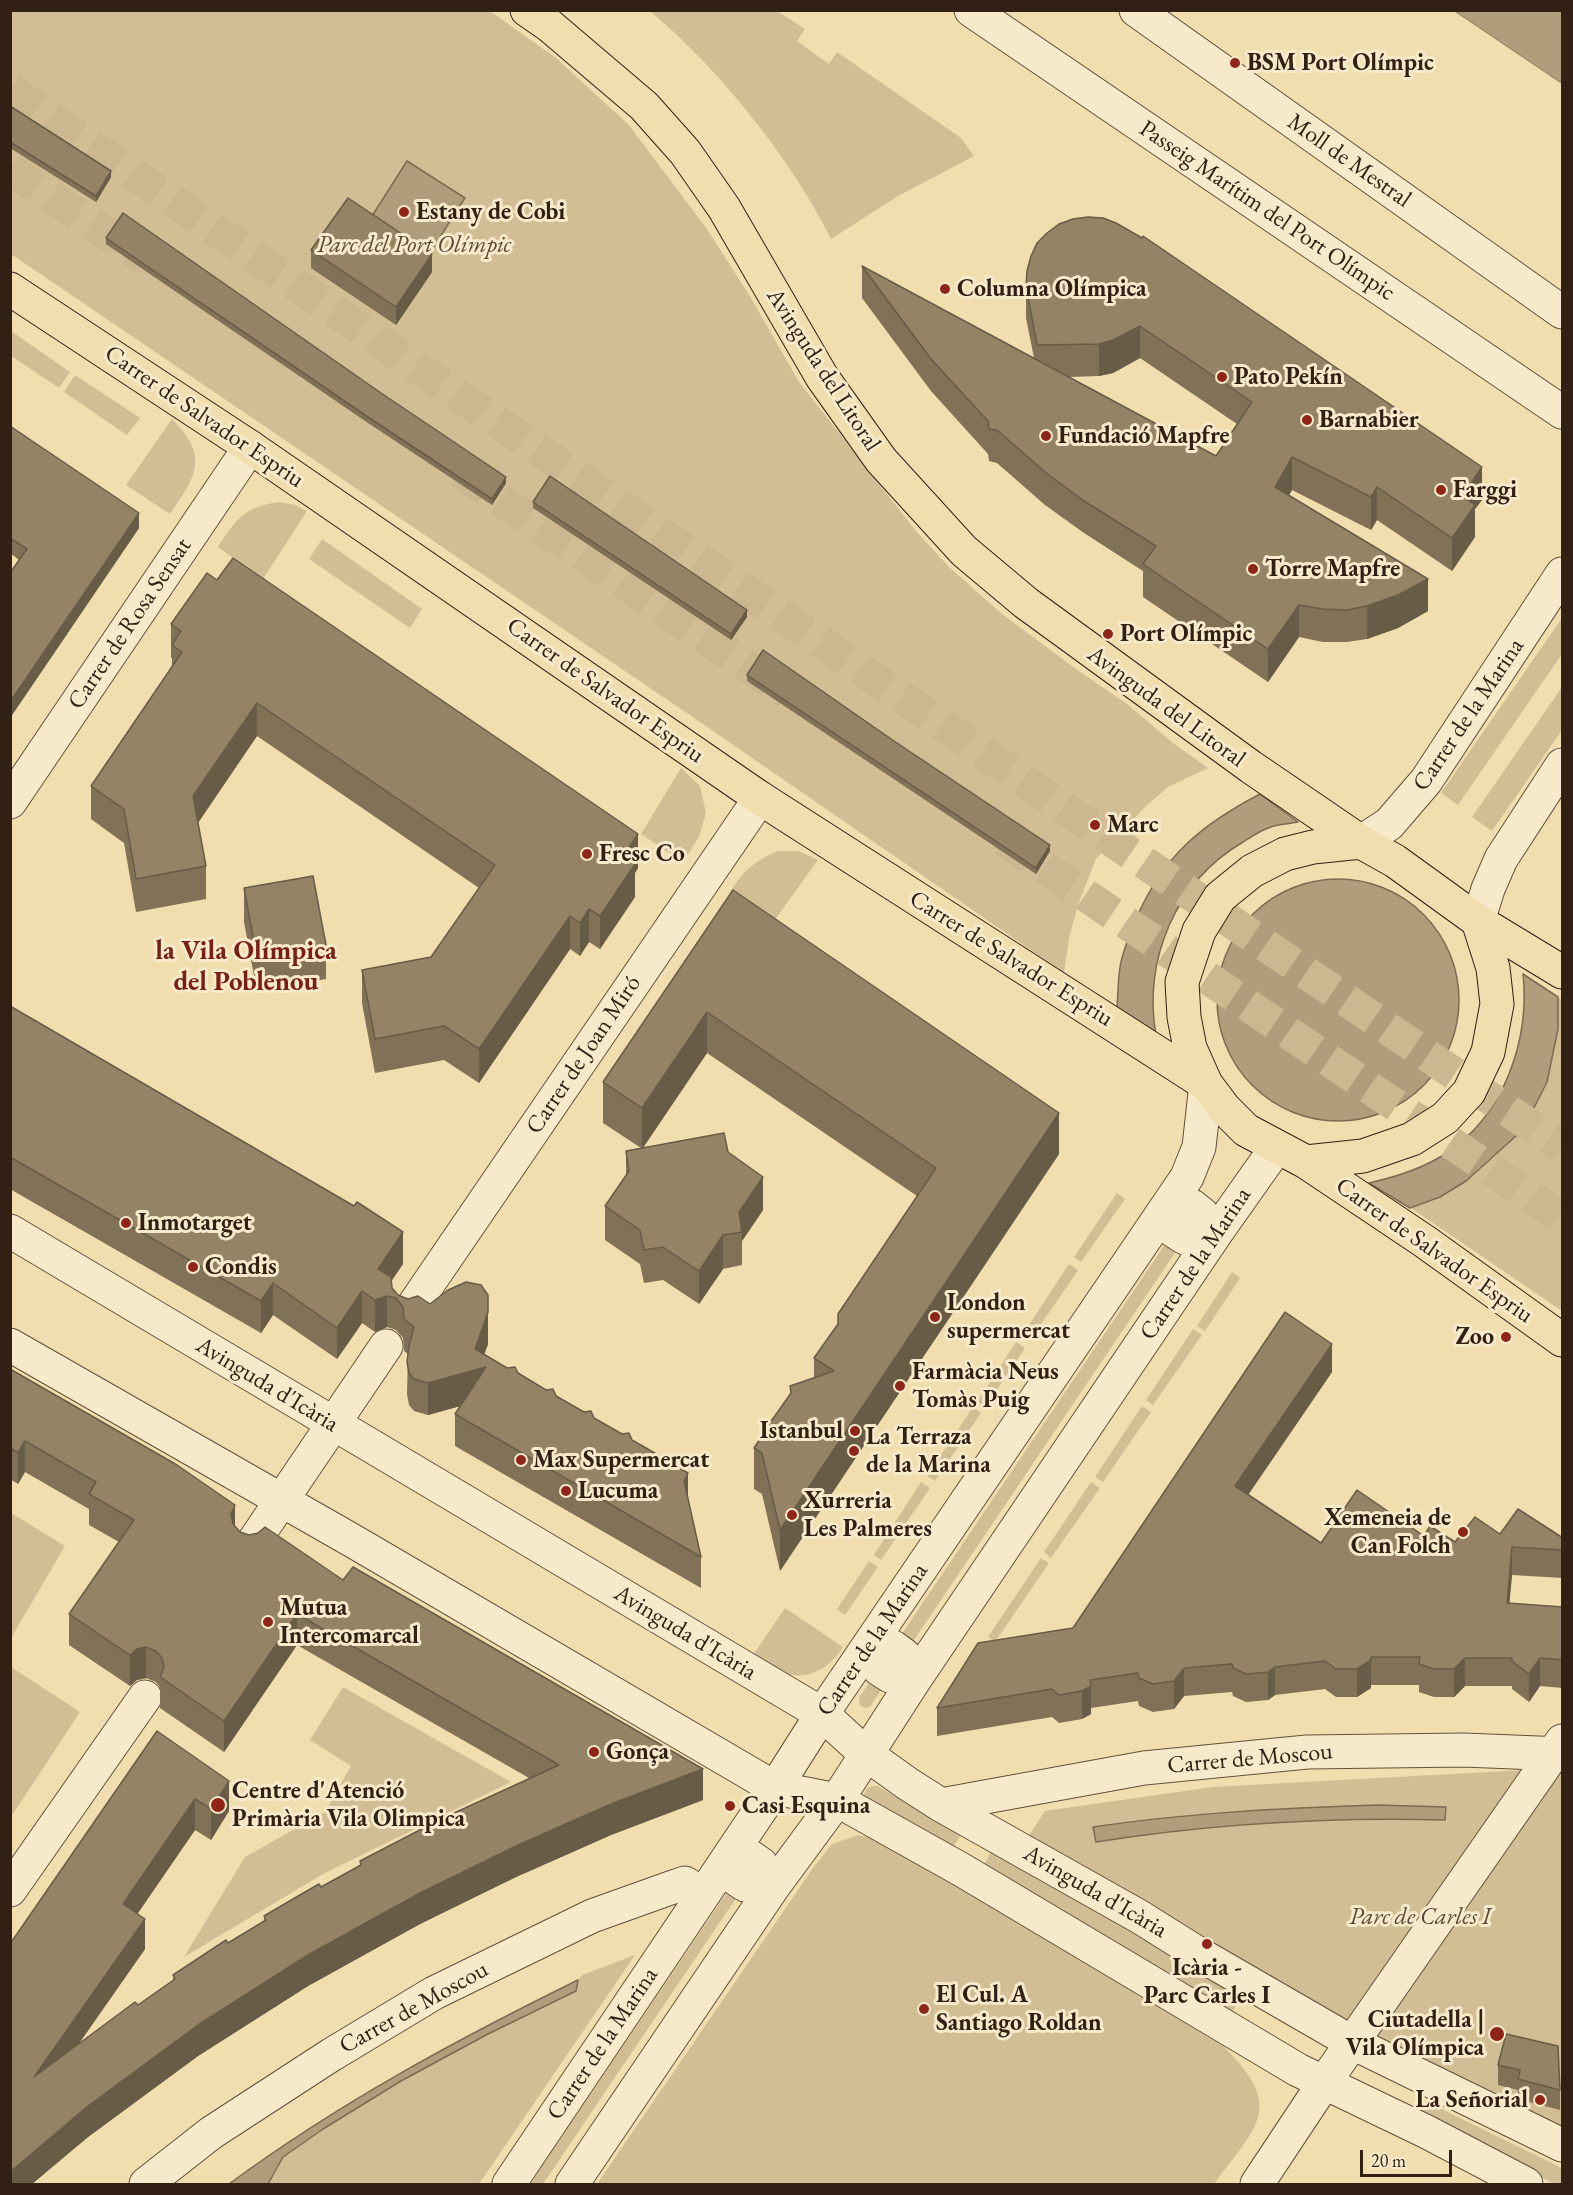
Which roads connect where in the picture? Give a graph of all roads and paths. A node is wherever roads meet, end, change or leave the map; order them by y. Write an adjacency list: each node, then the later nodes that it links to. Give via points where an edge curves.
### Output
1 (527, 10): 12 (main road, Avinguda del Litoral, via 644,106 685,152 724,208 822,377 881,460 951,538 1084,647)
2 (971, 10): 6 (street, Passeig Marítim del Port Olímpic)
3 (1136, 10): 5 (street, Moll de Mestral)
4 (10, 289): 7 (main road, Carrer de Salvador Espriu)
5 (1563, 312)
6 (1563, 412)
7 (250, 447): 10 (main road, Carrer de Salvador Espriu); 11 (street, Carrer de Rosa Sensat)
8 (1563, 574): 12 (street, Carrer de la Marina, via 1426,781 1389,824)
9 (1563, 765): 13 (street, via 1501,860)
10 (760, 798): 15 (main road, Carrer de Salvador Espriu); 19 (street, Carrer de Joan Miró)
11 (10, 802)
12 (1361, 842): 13 (main road, Avinguda del Litoral, via 1395,861); 15 (main road, via 1285,854 1252,871 1220,897 1199,931 1182,982 1190,1048)
13 (1478, 921): 14 (main road); 17 (main road, via 1493,968 1497,1004 1488,1052 1469,1092 1445,1118 1412,1139 1363,1156)
14 (1563, 972)
15 (1206, 1084): 16 (main road, Carrer de Salvador Espriu, via 1246,1130); 27 (street, Carrer de la Marina, via 1199,1147 1187,1177)
16 (1276, 1148): 17 (main road, Carrer de Salvador Espriu); 29 (street, Carrer de la Marina)
17 (1306, 1162): 20 (main road, Carrer de Salvador Espriu)
18 (10, 1231): 23 (street, Avinguda d'Icària)
19 (409, 1312)
20 (1563, 1340)
21 (10, 1344): 24 (street, Avinguda d'Icària)
22 (386, 1346): 23 (street)
23 (332, 1424): 24 (street); 27 (street, Avinguda d'Icària)
24 (283, 1501): 25 (street); 30 (street, Avinguda d'Icària)
25 (250, 1547)
26 (145, 1697): 33 (street)
27 (822, 1714): 29 (street, Avinguda d'Icària); 30 (street, Carrer de la Marina)
28 (1560, 1750): 32 (street, Carrer de Moscou, via 1306,1752 1144,1768); 35 (street)
29 (866, 1754): 31 (street, Carrer de la Marina); 32 (street, Avinguda d'Icària)
30 (776, 1788): 31 (street, Avinguda d'Icària); 34 (street, Carrer de la Marina)
31 (837, 1800): 36 (street, Avinguda d'Icària); 40 (street, Carrer de la Marina, via 773,1887)
32 (941, 1805): 35 (street, Avinguda d'Icària)
33 (10, 1890)
34 (703, 1895): 38 (street, Carrer de Moscou, via 685,1883 663,1890 592,1916 434,1993 211,2133); 39 (street, Carrer de la Marina)
35 (1353, 2043): 36 (street); 37 (street, Avinguda d'Icària)
36 (1324, 2083): 41 (street); 42 (street, Avinguda d'Icària)
37 (1563, 2145)
38 (146, 2184)
39 (508, 2184)
40 (572, 2184)
41 (1257, 2184)
42 (1526, 2184)

